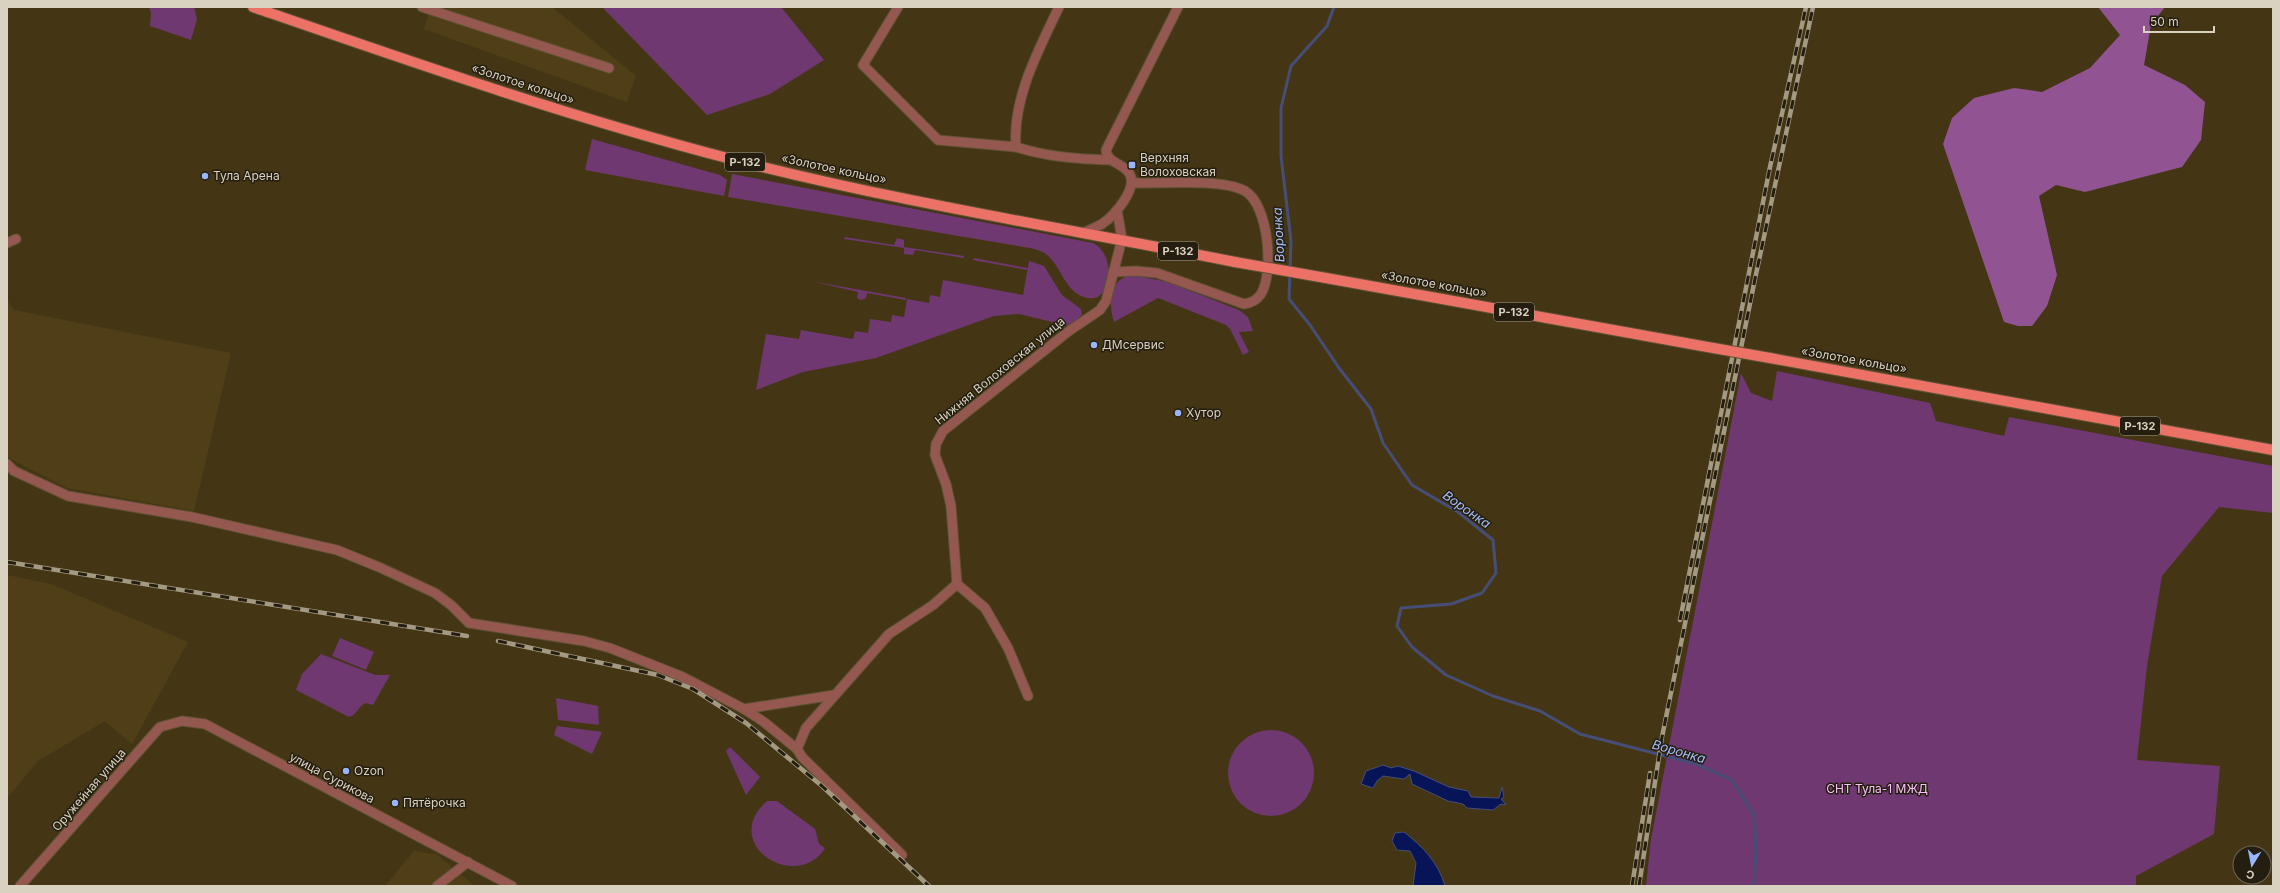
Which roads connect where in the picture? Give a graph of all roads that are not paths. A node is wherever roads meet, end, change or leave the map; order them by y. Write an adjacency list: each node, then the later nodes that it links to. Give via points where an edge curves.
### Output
1 (253, 7): 11 (main road, «Золотое кольцо» / Р-132, via 610,126 735,160 842,186)
2 (422, 7): 6 (street)
3 (898, 7): 7 (street, via 863,65 938,140)
4 (1059, 7): 7 (street, via 1042,41 1022,98 1015,130)
5 (1178, 7): 8 (street, via 1108,146 1106,153)
6 (609, 68)
7 (1016, 147): 8 (street, via 1042,155)
8 (1111, 160): 9 (street, via 1127,170)
9 (1132, 183): 10 (street); 15 (street, via 1216,184 1234,187 1247,193 1260,209 1265,226 1268,251 1265,282 1257,299 1244,304 1157,273)
10 (1117, 210): 11 (street, via 1102,224); 13 (street)
11 (1085, 232): 13 (main road, «Золотое кольцо» / Р-132)
12 (16, 239): 14 (street)
13 (1122, 240): 15 (street, Нижняя Волоховская улица); 16 (main road, «Золотое кольцо» / Р-132, bridge)
14 (7, 243)
15 (1113, 272): 18 (street, Нижняя Волоховская улица, via 1106,302 1100,310 1068,332 943,431 939,437 935,455 951,506)
16 (2273, 450)
17 (7, 464): 21 (street, via 14,471 68,496 192,517 336,550 435,593 451,604 469,623 601,645 683,677)
18 (957, 584): 19 (street, via 933,605 889,634); 20 (street, via 985,608 1008,648)
19 (834, 695): 21 (street); 23 (street, via 806,728)
20 (1028, 696)
21 (744, 709): 23 (street)
22 (182, 721): 25 (street, улица Сурикова, via 204,724); 26 (street, Оружейная улица, via 160,728)
23 (797, 749): 24 (street, via 802,757)
24 (902, 855)
25 (468, 862): 27 (street); 28 (street, улица Сурикова)
26 (20, 886)
27 (437, 886)
28 (512, 886)

